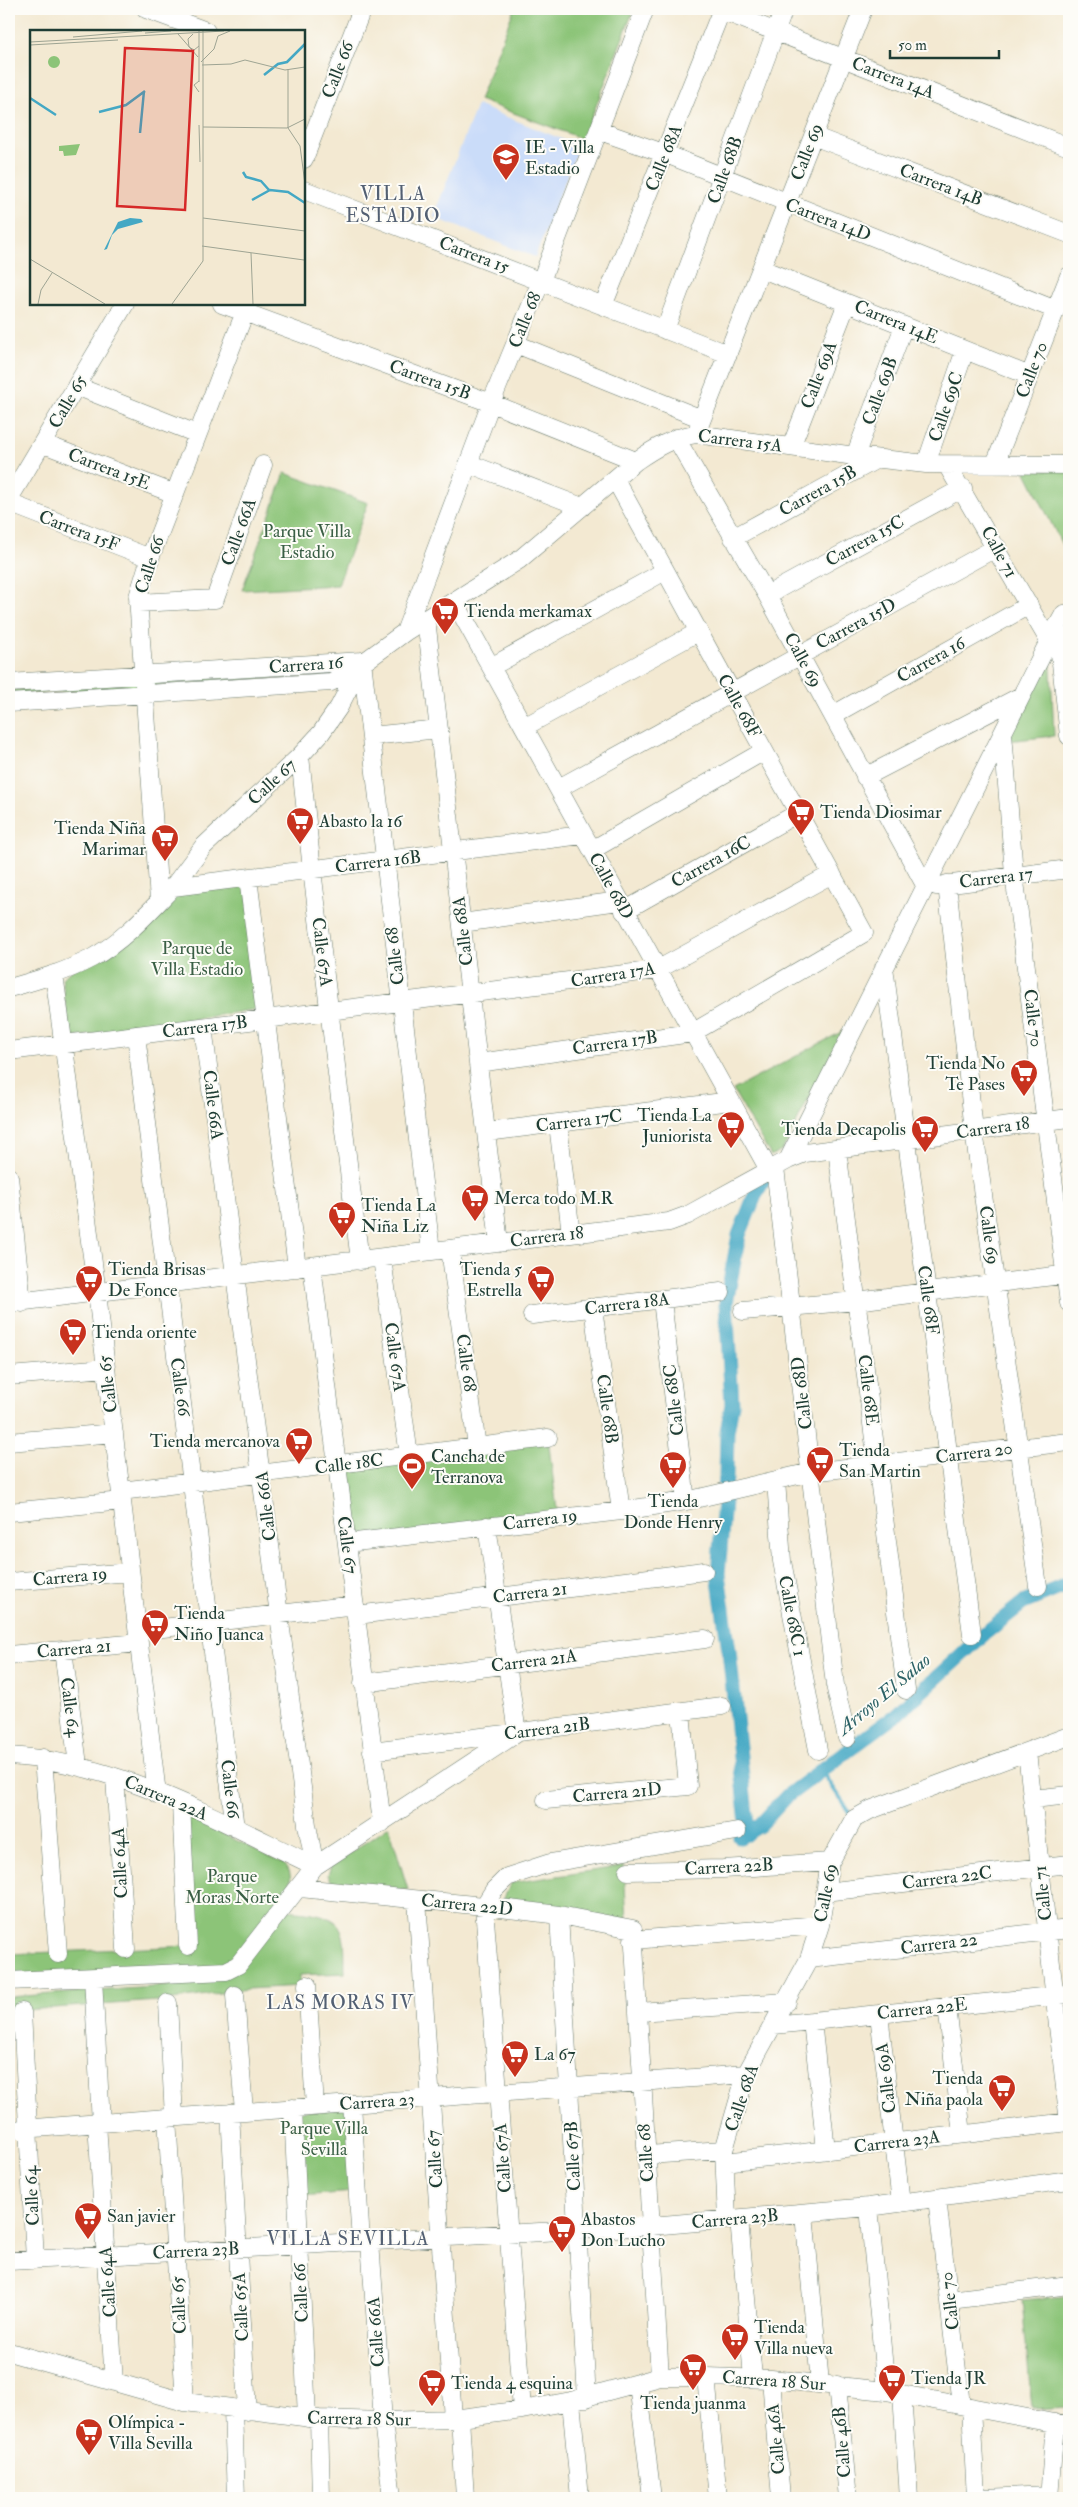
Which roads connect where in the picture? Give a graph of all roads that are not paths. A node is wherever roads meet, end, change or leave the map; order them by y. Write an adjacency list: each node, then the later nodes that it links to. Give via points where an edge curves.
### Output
1 (362, 9): 14 (street, Calle 66)
2 (645, 9): 10 (street, Calle 68)
3 (720, 9): 8 (street, Carrera 14A); 13 (street, Calle 68A)
4 (784, 9): 8 (street, Calle 68B)
5 (863, 9): 9 (street, Calle 69)
6 (155, 10): 7 (street)
7 (204, 30)
8 (774, 32): 9 (street, Carrera 14A); 15 (street, Calle 68B)
9 (843, 59): 11 (street, Calle 69); 12 (street, Carrera 14A)
10 (600, 131): 13 (street, Carrera 14D); 21 (street, Calle 68)
11 (813, 136): 17 (street, Calle 69); 18 (street, Carrera 14B)
12 (1069, 147)
13 (666, 154): 15 (street, Carrera 14D); 25 (street, Calle 68A)
14 (305, 156)
15 (723, 178): 17 (street, Carrera 14D); 29 (street, Calle 68B)
16 (305, 190): 21 (street, Carrera 15)
17 (786, 204): 19 (street, Calle 69); 27 (street, Carrera 14D)
18 (1069, 234)
19 (762, 269): 22 (street, Carrera 14E); 32 (street, Calle 69)
20 (1069, 276): 27 (street, Calle 70)
21 (541, 281): 25 (street, Carrera 15); 30 (street, Calle 68)
22 (847, 303): 28 (street, Carrera 14E); 40 (street, Calle 69A)
23 (124, 305): 34 (street, Calle 65)
24 (228, 305): 26 (street, Carrera 15B)
25 (604, 306): 29 (street, Carrera 15)
26 (246, 308): 35 (street, Carrera 15B); 37 (street, Calle 66)
27 (1056, 310): 33 (street, Calle 70)
28 (904, 326): 31 (street, Carrera 14E); 41 (street, Calle 69B)
29 (665, 330): 32 (street, Carrera 15)
30 (516, 344): 35 (street, Calle 68); 36 (street, Carrera 15A)
31 (965, 350): 33 (street, Carrera 14E); 45 (street, Calle 69C)
32 (728, 354): 36 (street, Calle 69)
33 (1030, 376): 47 (street, Calle 70)
34 (76, 386): 37 (street); 39 (street, Calle 65)
35 (491, 403): 43 (street, Carrera 15B); 44 (street, Calle 68)
36 (699, 427): 38 (street, Carrera 15A); 40 (street, Carrera 15A)
37 (197, 434): 52 (street, Calle 66)
38 (676, 438): 43 (street, Carrera 15A); 55 (street, Calle 69)
39 (44, 444): 52 (street, Carrera 15E); 53 (street, Calle 65)
40 (791, 447): 41 (street, Carrera 15A)
41 (855, 456): 42 (street, Carrera 15A)
42 (877, 459): 45 (street, Carrera 15A); 55 (street, Carrera 15B)
43 (636, 461): 50 (street, Carrera 15A)
44 (470, 464): 54 (street); 65 (street, Calle 68)
45 (926, 464): 46 (street, Carrera 15A)
46 (947, 464): 47 (street, Carrera 15A); 51 (street, Calle 71)
47 (995, 464): 49 (street, Carrera 15A)
48 (263, 465): 61 (street, Calle 66A, via 215,599)
49 (1069, 465)
50 (615, 479): 54 (street, Carrera 15A); 58 (street, Calle 68F)
51 (962, 488): 56 (street, Calle 71); 59 (street, Carrera 15C)
52 (175, 494): 57 (street, Calle 66)
53 (9, 501): 57 (street, Carrera 15F)
54 (582, 507): 60 (street, Carrera 15A, via 519,560)
55 (733, 538): 59 (street, Calle 69)
56 (997, 548): 62 (street, Calle 71); 67 (street, Carrera 15D)
57 (150, 558): 61 (street, Calle 66)
58 (665, 571): 66 (street, Calle 68F); 69 (street)
59 (767, 595): 67 (street, Calle 69)
60 (455, 602): 63 (street, Carrera 15A); 69 (street, Calle 68D)
61 (138, 603): 70 (street, Calle 66)
62 (1029, 605): 64 (street, Calle 71); 76 (street, Carrera 16)
63 (426, 619): 65 (street, Carrera 15A); 78 (street, Calle 68A)
64 (1060, 624): 74 (street); 81 (street, Calle 71)
65 (405, 632): 68 (street, Carrera 15A)
66 (698, 632): 72 (street, Calle 68F); 77 (street)
67 (799, 654): 72 (street, Carrera 15D); 76 (street, Calle 69)
68 (362, 661): 70 (street, Carrera 16); 73 (street, Carrera 16, via 331,682); 80 (street, Calle 68); 83 (street, via 339,708)
69 (491, 666): 77 (street, Calle 68D)
70 (143, 676): 71 (street, Carrera 16); 73 (street, Calle 66)
71 (9, 683)
72 (732, 692): 82 (street, Calle 68F); 85 (street, Carrera 15D)
73 (144, 696): 75 (street, Carrera 16); 98 (street, Calle 66)
74 (1021, 696): 79 (street); 84 (street)
75 (9, 703)
76 (833, 715): 84 (street, Calle 69)
77 (524, 727): 85 (street, Calle 68D)
78 (439, 730): 80 (street); 88 (street, Calle 68A)
79 (1002, 732): 93 (street, Calle 70); 96 (street)
80 (372, 736): 89 (street, Calle 68)
81 (1069, 736)
82 (764, 750): 86 (street, Calle 68F); 87 (street)
83 (300, 756): 91 (street, Calle 67A); 97 (street, Calle 67, via 202,847)
84 (865, 776): 96 (street, Calle 69)
85 (559, 788): 87 (street, Calle 68D)
86 (798, 813): 92 (street, Calle 68F); 99 (street, Carrera 16C)
87 (587, 843): 88 (street, Carrera 16B); 99 (street, Calle 68D)
88 (454, 853): 89 (street, Carrera 16B); 100 (street, Calle 68A)
89 (384, 861): 91 (street, Carrera 16B); 106 (street, Calle 68)
90 (1069, 868): 93 (street, Carrera 17)
91 (312, 870): 94 (street, Carrera 16B); 107 (street, Calle 67A)
92 (832, 874): 102 (street, Carrera 17A); 110 (street, Calle 68F, via 864,933)
93 (1014, 874): 95 (street, Carrera 17); 117 (street, Calle 70)
94 (248, 878): 97 (street, Carrera 16B); 108 (street)
95 (947, 884): 96 (street, Carrera 17); 119 (street, Calle 69)
96 (924, 887): 101 (street)
97 (173, 888): 98 (street)
98 (159, 902): 103 (street, via 128,933 92,958)
99 (622, 906): 100 (street, Carrera 16C); 102 (street, Calle 68D)
100 (462, 923): 105 (street, Calle 68A)
101 (884, 967): 121 (street, Calle 68F); 123 (street)
102 (657, 970): 105 (street, Carrera 17A); 110 (street, Calle 68D)
103 (54, 974): 104 (street); 112 (street, Calle 65)
104 (9, 988)
105 (470, 994): 106 (street, Carrera 17A); 114 (street, Calle 68A)
106 (401, 1003): 107 (street, Carrera 17B); 129 (street, Calle 68)
107 (329, 1012): 108 (street, Carrera 17B); 131 (street, Calle 67A)
108 (265, 1020): 109 (street, Carrera 17B); 132 (street)
109 (203, 1027): 111 (street, Carrera 17B); 134 (street, Calle 66A)
110 (692, 1032): 114 (street, Carrera 17B); 115 (street, Calle 68D)
111 (136, 1035): 112 (street, Carrera 17B); 136 (street, Calle 66)
112 (64, 1044): 113 (street, Carrera 17B); 139 (street, Calle 65)
113 (9, 1051)
114 (478, 1062): 120 (street, Calle 68A)
115 (731, 1101): 118 (street, Carrera 17C); 123 (street, Calle 68D)
116 (1069, 1118): 117 (street, Carrera 18)
117 (1046, 1122): 119 (street, Carrera 18); 133 (street, Calle 70)
118 (558, 1124): 120 (street, Carrera 17C); 126 (street)
119 (974, 1131): 121 (street, Carrera 18); 135 (street, Calle 69)
120 (486, 1132): 127 (street, Calle 68A)
121 (907, 1140): 122 (street, Carrera 18); 138 (street, Calle 68F)
122 (837, 1149): 123 (street, Carrera 18, via 805,1153); 141 (street, Calle 68E)
123 (777, 1166): 126 (street, Carrera 18, via 688,1215 669,1222); 144 (street, Calle 68D)
124 (9, 1177): 125 (street)
125 (12, 1231): 142 (street)
126 (571, 1234): 127 (street, Carrera 18)
127 (500, 1243): 128 (street, Carrera 18)
128 (450, 1249): 129 (street, Carrera 18); 154 (street, Calle 68)
129 (431, 1252): 130 (street, Carrera 18)
130 (382, 1258): 131 (street, Carrera 18); 156 (street, Calle 67A)
131 (360, 1260): 132 (street, Carrera 18)
132 (304, 1267): 134 (street, Carrera 18); 158 (street, Calle 67)
133 (1067, 1274): 135 (street); 143 (street, Calle 70)
134 (235, 1276): 136 (street, Carrera 18); 161 (street, Calle 66A)
135 (996, 1283): 138 (street); 155 (street, Calle 69)
136 (167, 1284): 139 (street, Carrera 18); 163 (street, Calle 66)
137 (721, 1292): 140 (street, Carrera 18A)
138 (927, 1292): 141 (street); 157 (street, Calle 68F)
139 (97, 1293): 142 (street, Carrera 18); 148 (street, Calle 65)
140 (662, 1300): 145 (street, Carrera 18A); 166 (street, Calle 68C)
141 (856, 1301): 144 (street); 159 (street, Calle 68E)
142 (15, 1303)
143 (1069, 1303)
144 (791, 1306): 146 (street); 160 (street, Calle 68D)
145 (593, 1308): 147 (street, Carrera 18A); 167 (street, Calle 68B)
146 (743, 1310)
147 (532, 1315)
148 (106, 1368): 149 (street); 150 (street, Calle 65)
149 (9, 1376)
150 (114, 1433): 152 (street); 165 (street, Calle 65)
151 (548, 1438): 154 (street, Calle 18C)
152 (9, 1442)
153 (1069, 1442): 155 (street, Carrera 20)
154 (477, 1447): 156 (street, Calle 18C)
155 (1019, 1448): 157 (street, Carrera 20); 174 (street, Calle 69)
156 (408, 1456): 158 (street, Calle 18C)
157 (949, 1456): 159 (street, Carrera 20); 179 (street, Calle 68F)
158 (337, 1465): 161 (street, Calle 18C); 170 (street, Calle 67)
159 (877, 1465): 160 (street, Carrera 20); 186 (street, Calle 68E)
160 (811, 1472): 162 (street, Carrera 20); 191 (street, Calle 68D, via 835,1685)
161 (262, 1474): 163 (street, Calle 18C); 177 (street, Calle 66A)
162 (776, 1481): 164 (street, Carrera 20); 192 (street, Calle 68C 1, via 782,1561)
163 (193, 1482): 165 (street, Calle 18C); 178 (street, Calle 66)
164 (725, 1491): 166 (street, Carrera 19)
165 (121, 1496): 168 (street, Calle 18C); 172 (street, Calle 65)
166 (686, 1501): 167 (street, Carrera 19)
167 (621, 1511): 169 (street, Carrera 19)
168 (9, 1512)
169 (487, 1526): 170 (street, Carrera 19); 175 (street)
170 (347, 1543): 176 (street, Calle 67)
171 (704, 1571): 175 (street, Carrera 21)
172 (130, 1572): 173 (street, Carrera 19); 180 (street, Calle 65)
173 (9, 1582)
174 (1038, 1586)
175 (497, 1597): 176 (street, Carrera 21); 184 (street)
176 (356, 1610): 177 (street, Carrera 21); 185 (street, Calle 67)
177 (279, 1615): 178 (street, Carrera 21); 209 (street, Calle 66A)
178 (209, 1624): 180 (street, Carrera 21); 205 (street, Calle 66)
179 (972, 1634)
180 (138, 1637): 182 (street, Carrera 21); 199 (street, Calle 65)
181 (705, 1639): 184 (street, Carrera 21A)
182 (63, 1650): 183 (street, Carrera 21); 197 (street, Calle 64)
183 (9, 1655)
184 (506, 1665): 185 (street, Carrera 21A); 189 (street)
185 (364, 1683): 193 (street, Calle 67)
186 (906, 1690)
187 (722, 1706): 188 (street, Carrera 21B)
188 (681, 1712): 189 (street, Carrera 21B); 202 (street, Carrera 21D, via 688,1786)
189 (517, 1733): 193 (street, Carrera 21B); 204 (street)
190 (1069, 1736): 194 (street)
191 (847, 1738)
192 (818, 1750)
193 (372, 1751): 204 (street, Calle 67)
194 (1027, 1752): 201 (street, Calle 71); 207 (street, Calle 69, via 870,1810 854,1819)
195 (9, 1756): 196 (street, Carrera 22A)
196 (43, 1758): 197 (street, Carrera 22A); 223 (street)
197 (78, 1765): 198 (street, Carrera 22A)
198 (115, 1777): 199 (street, Carrera 22A); 222 (street, Calle 64A)
199 (157, 1794): 203 (street, Carrera 22A)
200 (1069, 1795): 201 (street)
201 (1033, 1799): 210 (street, Calle 71)
202 (546, 1800)
203 (181, 1804): 205 (street, Carrera 22A); 221 (street)
204 (382, 1823): 209 (street)
205 (235, 1828): 209 (street, Carrera 22A)
206 (737, 1831): 215 (street, via 550,1863 507,1877)
207 (830, 1862): 211 (street, Carrera 22B); 213 (street, Calle 69)
208 (1069, 1864): 210 (street, Carrera 22C)
209 (315, 1866): 212 (street)
210 (1040, 1867): 213 (street, Carrera 22C); 219 (street, Calle 71)
211 (628, 1871)
212 (300, 1888): 214 (street, Carrera 22D); 225 (street, via 238,1964 226,1972)
213 (825, 1892): 217 (street, Calle 69)
214 (418, 1900): 215 (street, Carrera 22D); 242 (street, Calle 67)
215 (484, 1906): 216 (street, Carrera 22D); 241 (street, Calle 67A)
216 (559, 1915): 220 (street, Carrera 22D); 240 (street, Calle 67B)
217 (820, 1925): 220 (street, Carrera 22D); 224 (street, Calle 69)
218 (1069, 1929): 219 (street, Carrera 22)
219 (1048, 1931): 224 (street, Carrera 22); 228 (street, Calle 71)
220 (633, 1935): 234 (street, Calle 68)
221 (188, 1946)
222 (126, 1949)
223 (58, 1954)
224 (809, 1959): 230 (street, Calle 68A)
225 (93, 1978): 226 (street); 249 (street, Calle 64A)
226 (9, 1981)
227 (307, 1985): 244 (street)
228 (1062, 1994): 232 (street, Carrera 22E); 248 (street, Calle 71)
229 (235, 1995): 246 (street, Calle 65A)
230 (787, 2002): 234 (street); 237 (street, Calle 68A)
231 (168, 2003): 247 (street, Calle 65)
232 (947, 2006): 235 (street, Carrera 22E); 252 (street)
233 (22, 2012): 250 (street, Calle 64)
234 (638, 2012): 239 (street, Calle 68)
235 (879, 2014): 236 (street, Carrera 22E); 253 (street, Calle 69A)
236 (812, 2021): 237 (street, Carrera 22E); 254 (street)
237 (774, 2025): 238 (street, Calle 68A)
238 (746, 2074): 239 (street, Carrera 23); 256 (street, Calle 68A)
239 (642, 2082): 240 (street, Carrera 23); 255 (street, Calle 68)
240 (569, 2088): 241 (street, Carrera 23); 264 (street, Calle 67B)
241 (498, 2093): 242 (street, Carrera 23); 265 (street, Calle 67A)
242 (431, 2098): 243 (street, Carrera 23); 266 (street, Calle 67)
243 (352, 2104): 244 (street, Carrera 23); 267 (street, Calle 66A)
244 (315, 2107): 245 (street, Carrera 23)
245 (293, 2108): 246 (street, Carrera 23); 268 (street, Calle 66)
246 (237, 2113): 247 (street, Carrera 23); 269 (street, Calle 65A)
247 (171, 2118): 249 (street, Carrera 23); 270 (street, Calle 65)
248 (1069, 2122): 252 (street, Carrera 23A)
249 (99, 2123): 250 (street, Carrera 23); 271 (street, Calle 64A)
250 (29, 2128): 251 (street, Carrera 23); 272 (street, Calle 64)
251 (9, 2130)
252 (962, 2134): 253 (street, Carrera 23A)
253 (894, 2142): 254 (street, Carrera 23A); 259 (street, Calle 69A)
254 (826, 2150): 256 (street, Carrera 23A)
255 (646, 2155): 256 (street, Carrera 23A); 263 (street, Calle 68)
256 (724, 2156): 262 (street, Calle 68A)
257 (1069, 2180): 258 (street, Carrera 23B)
258 (937, 2198): 259 (street, Carrera 23B); 275 (street, Calle 70)
259 (901, 2203): 260 (street, Carrera 23B)
260 (869, 2207): 261 (street, Carrera 23B); 284 (street)
261 (804, 2214): 262 (street, Carrera 23B); 283 (street)
262 (733, 2220): 263 (street, Carrera 23B); 279 (street, Calle 68A)
263 (651, 2226): 264 (street, Carrera 23B); 277 (street, Calle 68)
264 (577, 2230): 265 (street, Carrera 23B); 285 (street, Calle 67B)
265 (509, 2234): 266 (street, Carrera 23B); 289 (street, Calle 67A)
266 (441, 2238): 267 (street, Carrera 23B); 291 (street, Calle 67)
267 (366, 2242): 268 (street, Carrera 23B); 292 (street, Calle 66A)
268 (299, 2245): 269 (street, Carrera 23B); 290 (street, Calle 66)
269 (238, 2249): 270 (street, Carrera 23B); 288 (street, Calle 65A)
270 (176, 2252): 271 (street, Carrera 23B); 286 (street, Calle 65)
271 (106, 2256): 272 (street, Carrera 23B); 281 (street, Calle 64A)
272 (35, 2260): 273 (street, Carrera 23B)
273 (9, 2261)
274 (1069, 2285): 275 (street)
275 (950, 2300): 287 (street, Calle 70)
276 (9, 2352): 281 (street, Carrera 18 Sur)
277 (660, 2377): 278 (street, Carrera 18 Sur); 282 (street, Carrera 18 Sur)
278 (706, 2377): 279 (street, Carrera 18 Sur); 301 (street)
279 (753, 2378): 280 (street, Carrera 18 Sur)
280 (771, 2380): 283 (street, Carrera 18 Sur); 302 (street, Calle 46A)
281 (114, 2382): 286 (street, Carrera 18 Sur)
282 (638, 2384): 285 (street, Carrera 18 Sur); 300 (street)
283 (828, 2384): 284 (street, Carrera 18 Sur); 303 (street, Calle 46B)
284 (894, 2392): 287 (street, Carrera 18 Sur); 304 (street)
285 (579, 2400): 289 (street, Carrera 18 Sur); 299 (street, Calle 67B)
286 (185, 2402): 288 (street, Carrera 18 Sur)
287 (966, 2406): 293 (street, Carrera 18 Sur); 305 (street, Calle 70)
288 (240, 2410): 290 (street, Carrera 18 Sur); 295 (street, Calle 65A)
289 (522, 2410): 291 (street, Carrera 18 Sur)
290 (313, 2418): 292 (street, Carrera 18 Sur); 296 (street, Calle 66)
291 (457, 2418): 292 (street, Carrera 18 Sur); 298 (street, Calle 67)
292 (383, 2422): 297 (street, Calle 66A)
293 (1062, 2424): 294 (street)
294 (1048, 2496): 306 (street)
295 (236, 2498)
296 (321, 2498)
297 (392, 2498)
298 (465, 2498)
299 (580, 2498)
300 (652, 2498)
301 (718, 2498)
302 (781, 2498)
303 (848, 2498)
304 (909, 2498)
305 (976, 2498)
306 (986, 2498)

